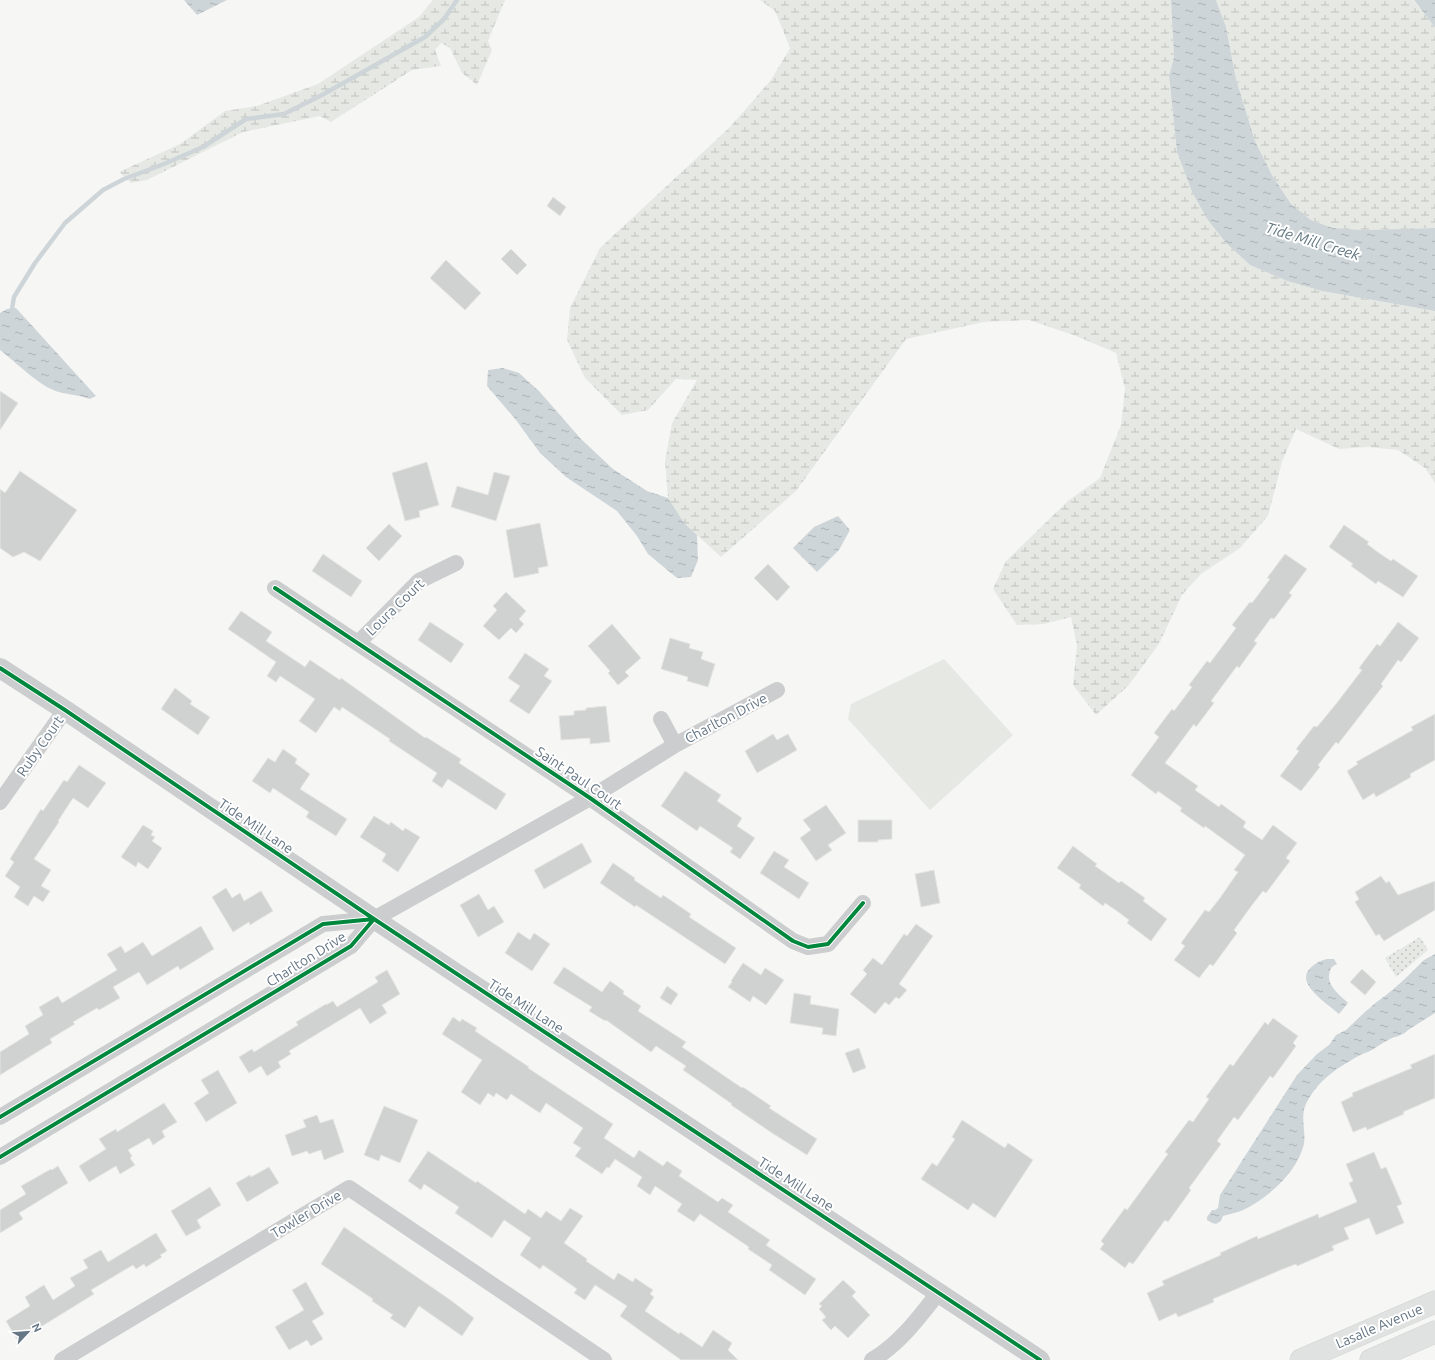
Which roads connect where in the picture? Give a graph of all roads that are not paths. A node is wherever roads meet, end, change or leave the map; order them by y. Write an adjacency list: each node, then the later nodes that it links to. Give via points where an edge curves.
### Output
1 (456, 563): 3 (street, Loura Court, via 419,581)
2 (276, 588): 3 (street, Saint Paul Court)
3 (358, 643): 9 (street, Saint Paul Court)
4 (0, 668): 6 (street, Tide Mill Lane)
5 (777, 690): 8 (street, Charlton Drive)
6 (65, 710): 10 (street, Ruby Court); 12 (street, Tide Mill Lane)
7 (660, 719): 8 (street, Charlton Drive)
8 (675, 745): 9 (street, Charlton Drive)
9 (590, 798): 11 (street, Saint Paul Court, via 793,941 808,947 828,944); 12 (street, Charlton Drive)
10 (0, 802)
11 (863, 903)
12 (374, 918): 13 (street, Charlton Drive, via 323,924); 14 (street, Charlton Drive, via 351,946); 15 (street, Tide Mill Lane)
13 (0, 1117)
14 (0, 1157)
15 (939, 1292): 20 (street, via 907,1331); 21 (street, Tide Mill Lane)
16 (1435, 1302): 22 (main road, Lasalle Avenue)
17 (1435, 1332): 23 (main road, Lasalle Avenue)
18 (62, 1360): 19 (street, Towler Drive, via 349,1188)
19 (604, 1360)
20 (872, 1360)
21 (1040, 1360)
22 (1301, 1360)
23 (1372, 1360)

